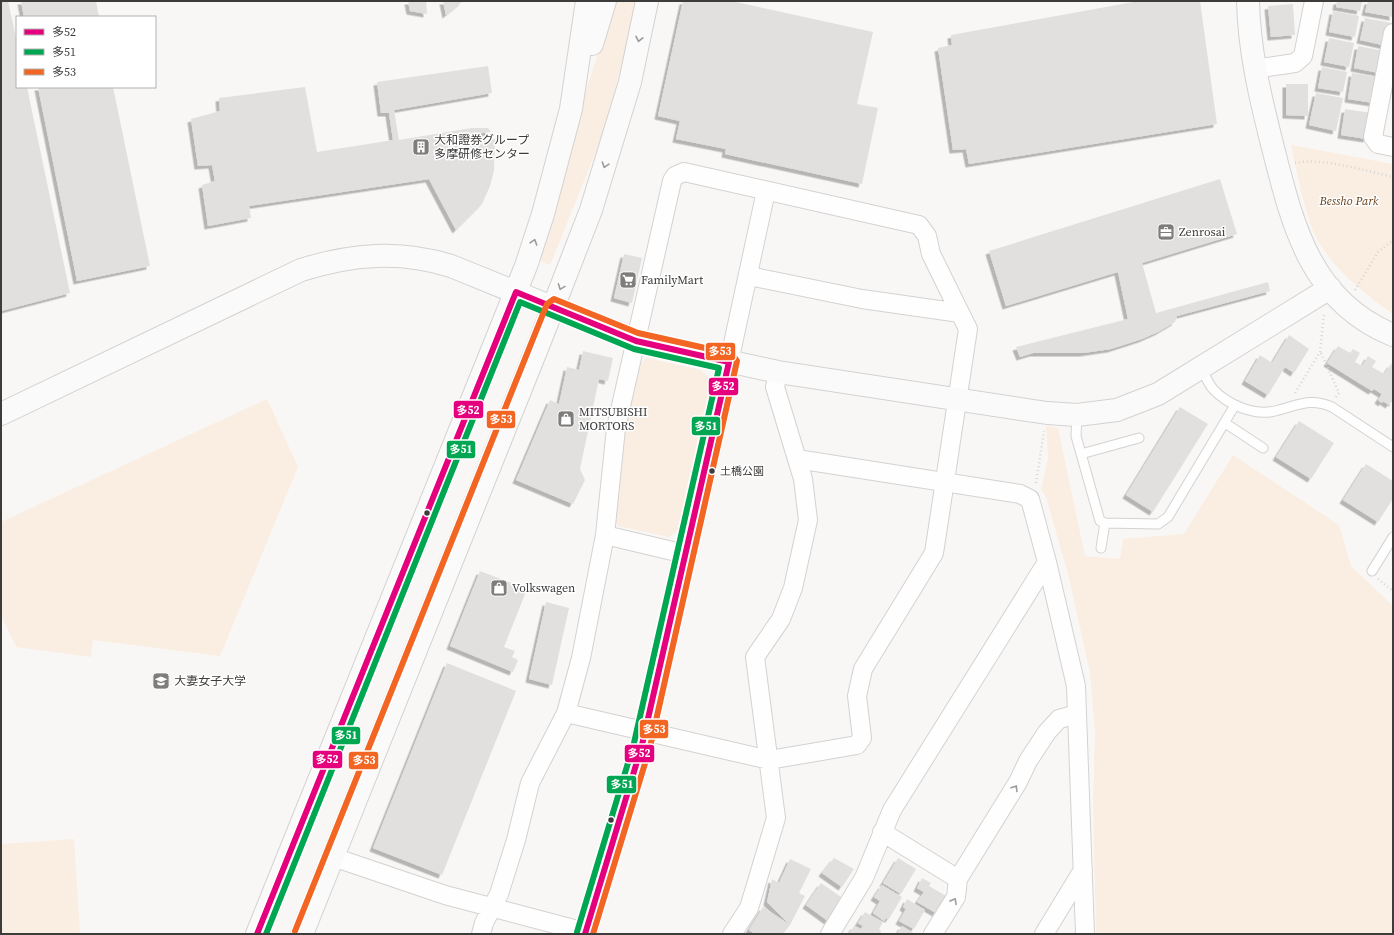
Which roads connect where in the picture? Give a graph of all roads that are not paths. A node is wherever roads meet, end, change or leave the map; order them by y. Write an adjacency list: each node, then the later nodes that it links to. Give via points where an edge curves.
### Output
1 (587, 1): 8 (street)
2 (605, 1): 8 (street)
3 (647, 1): 14 (street, one-way to 14, via 630,82 611,147 591,210)
4 (1248, 1): 7 (street)
5 (1314, 1): 7 (street, via 1303,56 1295,62)
6 (1393, 33): 9 (street, via 1373,137 1378,144)
7 (1254, 69): 12 (street, via 1289,211 1308,256)
8 (571, 110): 13 (street, one-way to 8, via 543,214)
9 (1393, 147)
10 (766, 191): 11 (street); 15 (street, via 919,226 927,236 931,254); 17 (street, via 684,172 675,176 670,188)
11 (749, 276): 15 (street, via 862,299); 18 (street)
12 (1330, 288): 16 (street, via 1351,309); 19 (street)
13 (516, 292): 14 (street); 23 (street, via 433,260 384,255 330,261 301,270); 49 (street)
14 (554, 307): 17 (street); 44 (street)
15 (960, 314): 21 (street, via 968,329)
16 (1393, 334)
17 (636, 341): 18 (street); 33 (street, via 616,428)
18 (729, 362): 20 (street); 36 (street)
19 (1201, 368): 22 (lane, via 1214,390); 24 (street, via 1158,394 1128,407)
20 (778, 372): 21 (street); 30 (street, via 775,387)
21 (957, 400): 24 (street); 31 (street)
22 (1235, 405): 25 (lane); 27 (lane, via 1252,411 1266,412 1299,403 1322,403)
23 (1, 414)
24 (1077, 415): 29 (lane, via 1076,436)
25 (1225, 424): 28 (lane); 32 (lane, via 1168,518 1158,524)
26 (1140, 438): 29 (lane)
27 (1393, 447)
28 (1263, 448)
29 (1081, 454): 32 (lane, via 1100,521)
30 (797, 459): 31 (street); 42 (street, via 803,479 808,520 793,588 781,619 755,657)
31 (945, 482): 37 (street, via 1027,497 1031,502); 42 (street, via 934,553 863,668 857,696 862,738 857,745)
32 (1105, 523): 35 (lane)
33 (605, 535): 36 (street); 39 (street, via 581,658)
34 (1393, 537): 38 (lane)
35 (1101, 548)
36 (685, 554): 41 (street)
37 (1047, 562): 40 (street, via 1076,686); 43 (street, via 892,810)
38 (1372, 571)
39 (566, 712): 41 (street); 47 (street, via 530,783 516,840 499,894)
40 (1077, 714): 45 (street); 46 (street, one-way to 40, via 1047,732 1059,719)
41 (645, 730): 42 (street); 48 (street)
42 (769, 760): 52 (street, via 776,818 749,908)
43 (882, 832): 46 (street); 53 (street, via 864,878)
44 (333, 857): 47 (street, via 445,895); 50 (street)
45 (1084, 870): 55 (street); 56 (street)
46 (958, 879): 54 (street, one-way to 46, via 956,897)
47 (492, 907): 48 (street); 51 (street)
48 (585, 933)
49 (257, 934)
50 (302, 934)
51 (481, 934)
52 (732, 934)
53 (830, 934)
54 (934, 934)
55 (1044, 934)
56 (1086, 934)

